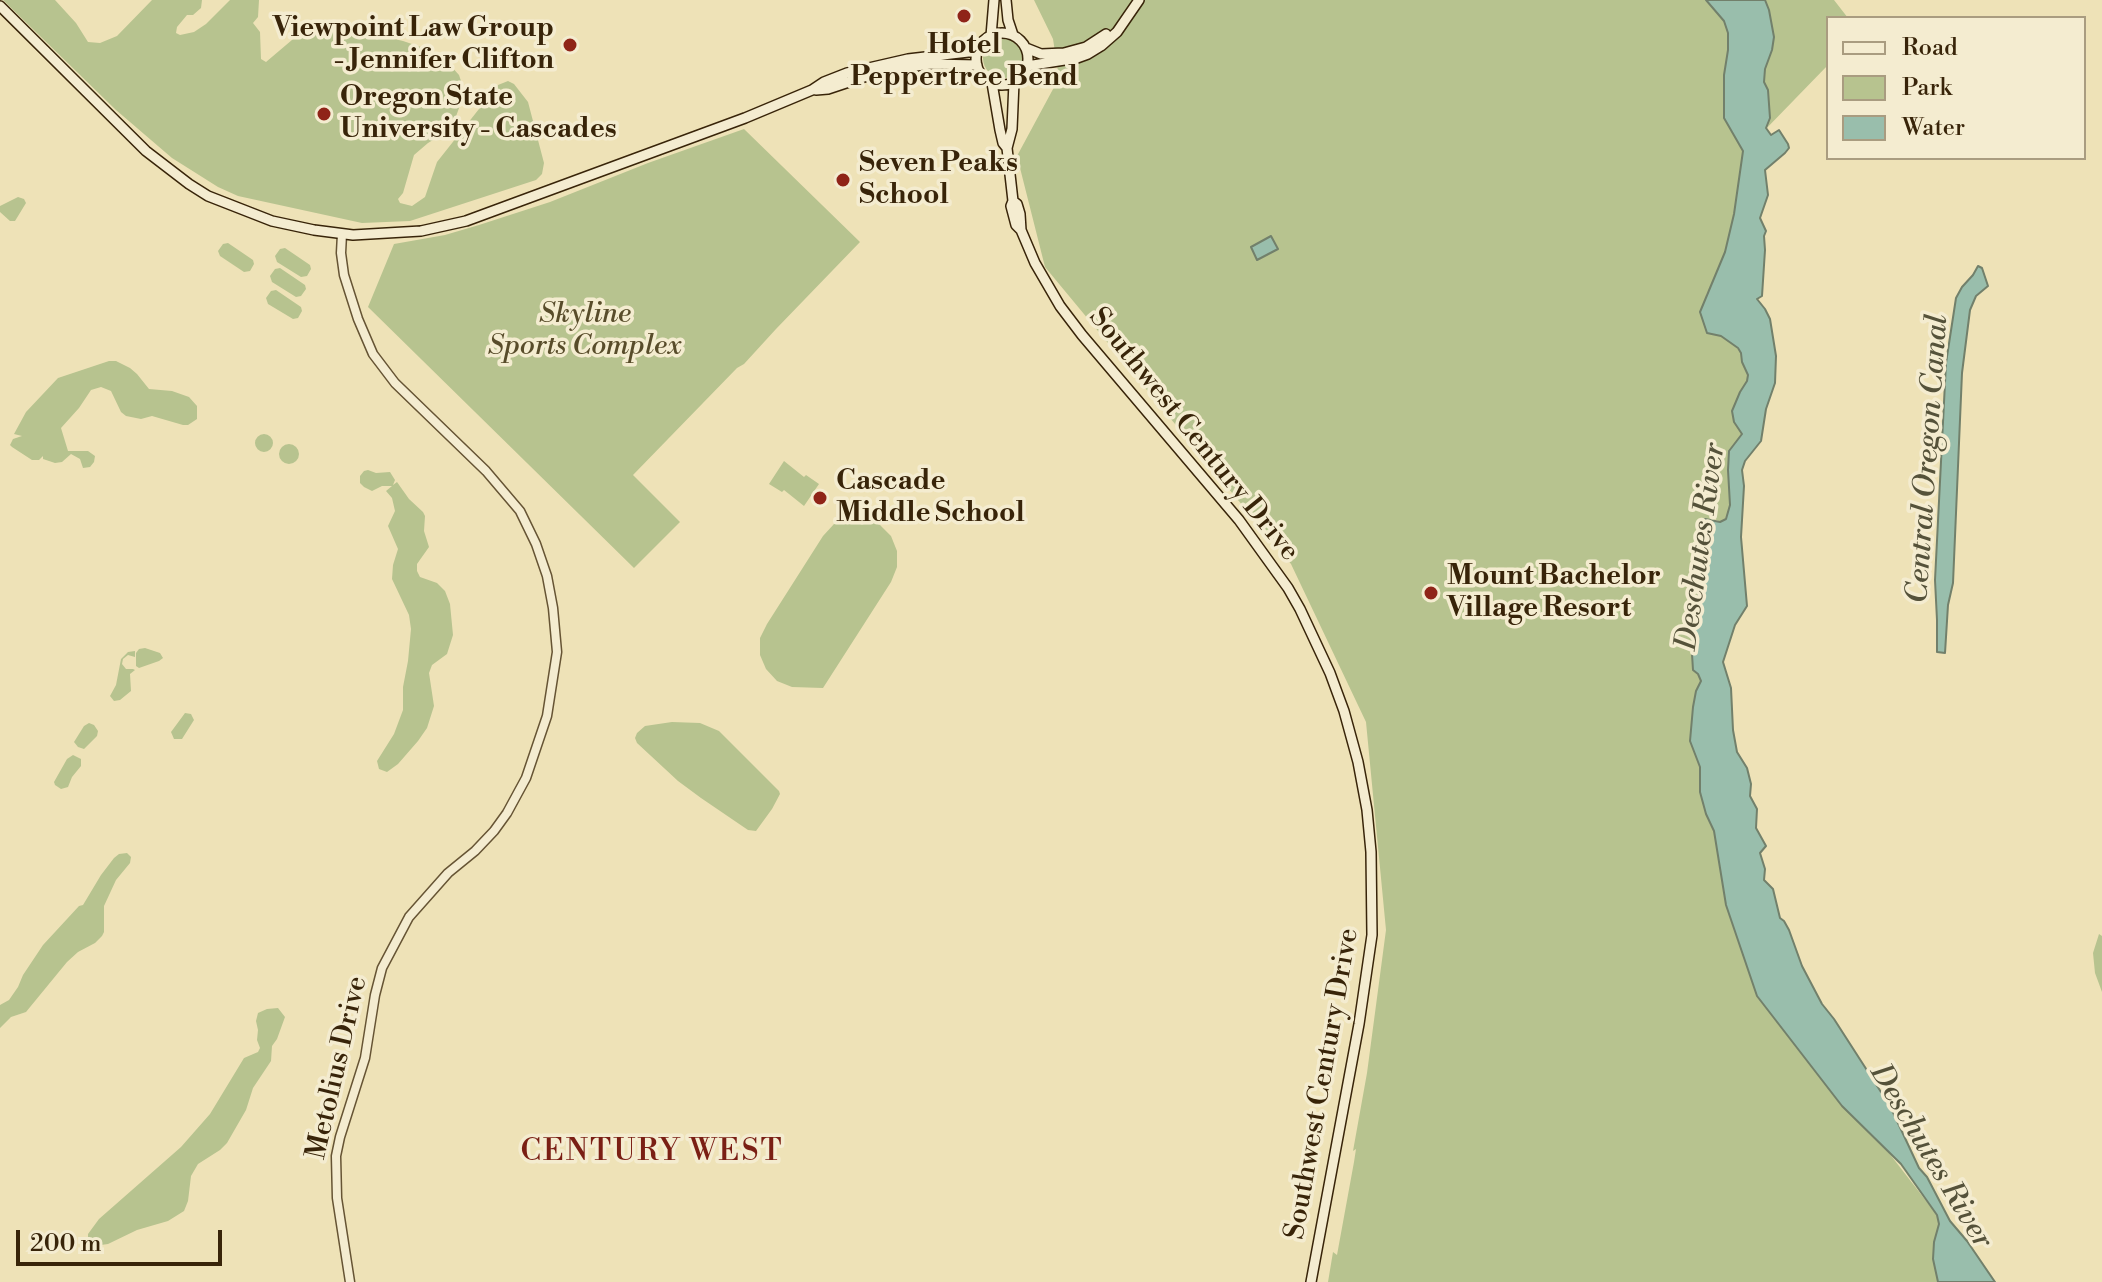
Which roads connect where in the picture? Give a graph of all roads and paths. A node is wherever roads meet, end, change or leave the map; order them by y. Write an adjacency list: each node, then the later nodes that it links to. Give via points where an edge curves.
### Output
1 (994, 0): 7 (main road)
2 (1006, 0): 6 (main road)
3 (1133, 0): 8 (main road, via 1117,24 1086,47 1053,55)
4 (1139, 0): 11 (main road, via 1117,32 1088,54)
5 (0, 6): 16 (main road, via 146,151 189,184 272,221)
6 (1013, 35): 7 (main road); 8 (main road)
7 (991, 36): 9 (main road)
8 (1026, 48): 11 (main road)
9 (977, 51): 10 (main road); 14 (main road, via 864,68)
10 (977, 65): 13 (main road); 14 (main road, via 882,71)
11 (1027, 66): 12 (main road)
12 (1014, 82): 13 (main road); 15 (main road, Southwest Century Drive)
13 (992, 83): 15 (main road, Southwest Century Drive)
14 (812, 90): 16 (main road, via 466,221 421,231)
15 (1007, 148): 18 (main road, Southwest Century Drive, via 1021,230 1060,306 1239,520 1288,588 1330,673 1351,735 1370,838 1372,935)
16 (342, 234): 17 (street, Metolius Drive, via 344,275 373,354 520,511 547,576 557,652 547,716 526,778 507,813 409,917 379,978 365,1058 336,1156)
17 (350, 1282)
18 (1311, 1282)

